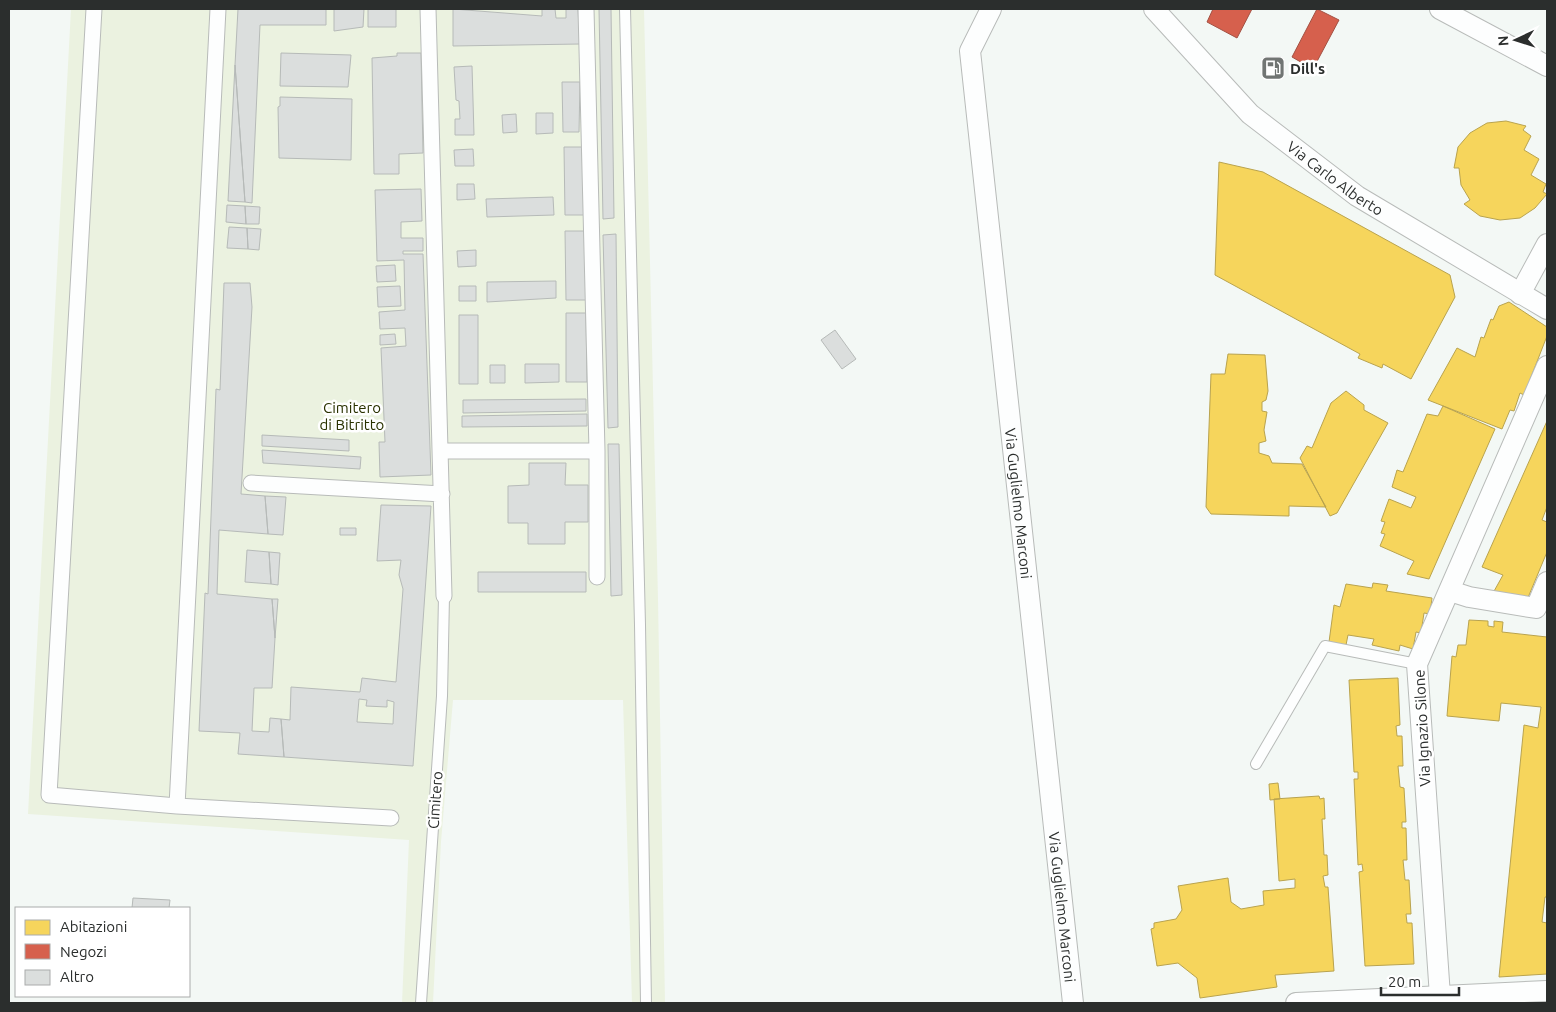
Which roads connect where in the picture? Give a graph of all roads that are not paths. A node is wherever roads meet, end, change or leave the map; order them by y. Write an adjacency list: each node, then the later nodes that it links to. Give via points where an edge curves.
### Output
1 (94, 9): 24 (street, via 49,795)
2 (218, 9): 24 (street)
3 (428, 9): 14 (street)
4 (586, 9): 15 (street)
5 (625, 9): 30 (lane)
6 (991, 9): 31 (street, Via Guglielmo Marconi, via 970,51)
7 (1154, 9): 11 (street, Via Carlo Alberto, via 1250,114 1357,196)
8 (1440, 9): 9 (street)
9 (1547, 66)
10 (1547, 244): 11 (street)
11 (1520, 294): 12 (street, Via Carlo Alberto)
12 (1547, 309)
13 (1547, 366): 20 (street, Via Ignazio Silone)
14 (440, 451): 15 (street); 17 (street)
15 (597, 451): 18 (street)
16 (251, 483): 17 (street)
17 (442, 494): 21 (street)
18 (597, 577)
19 (1547, 582): 20 (street, via 1536,608 1469,597)
20 (1450, 590): 22 (street, Via Ignazio Silone)
21 (444, 596): 29 (lane, Cimitero, via 442,696)
22 (1417, 664): 23 (lane, via 1325,646); 27 (street, Via Ignazio Silone)
23 (1256, 764)
24 (177, 806): 25 (street)
25 (390, 818)
26 (1547, 991): 27 (street)
27 (1440, 996): 28 (street)
28 (1324, 1002): 32 (street)
29 (421, 1003)
30 (646, 1003)
31 (1072, 1003)
32 (1296, 1003)

